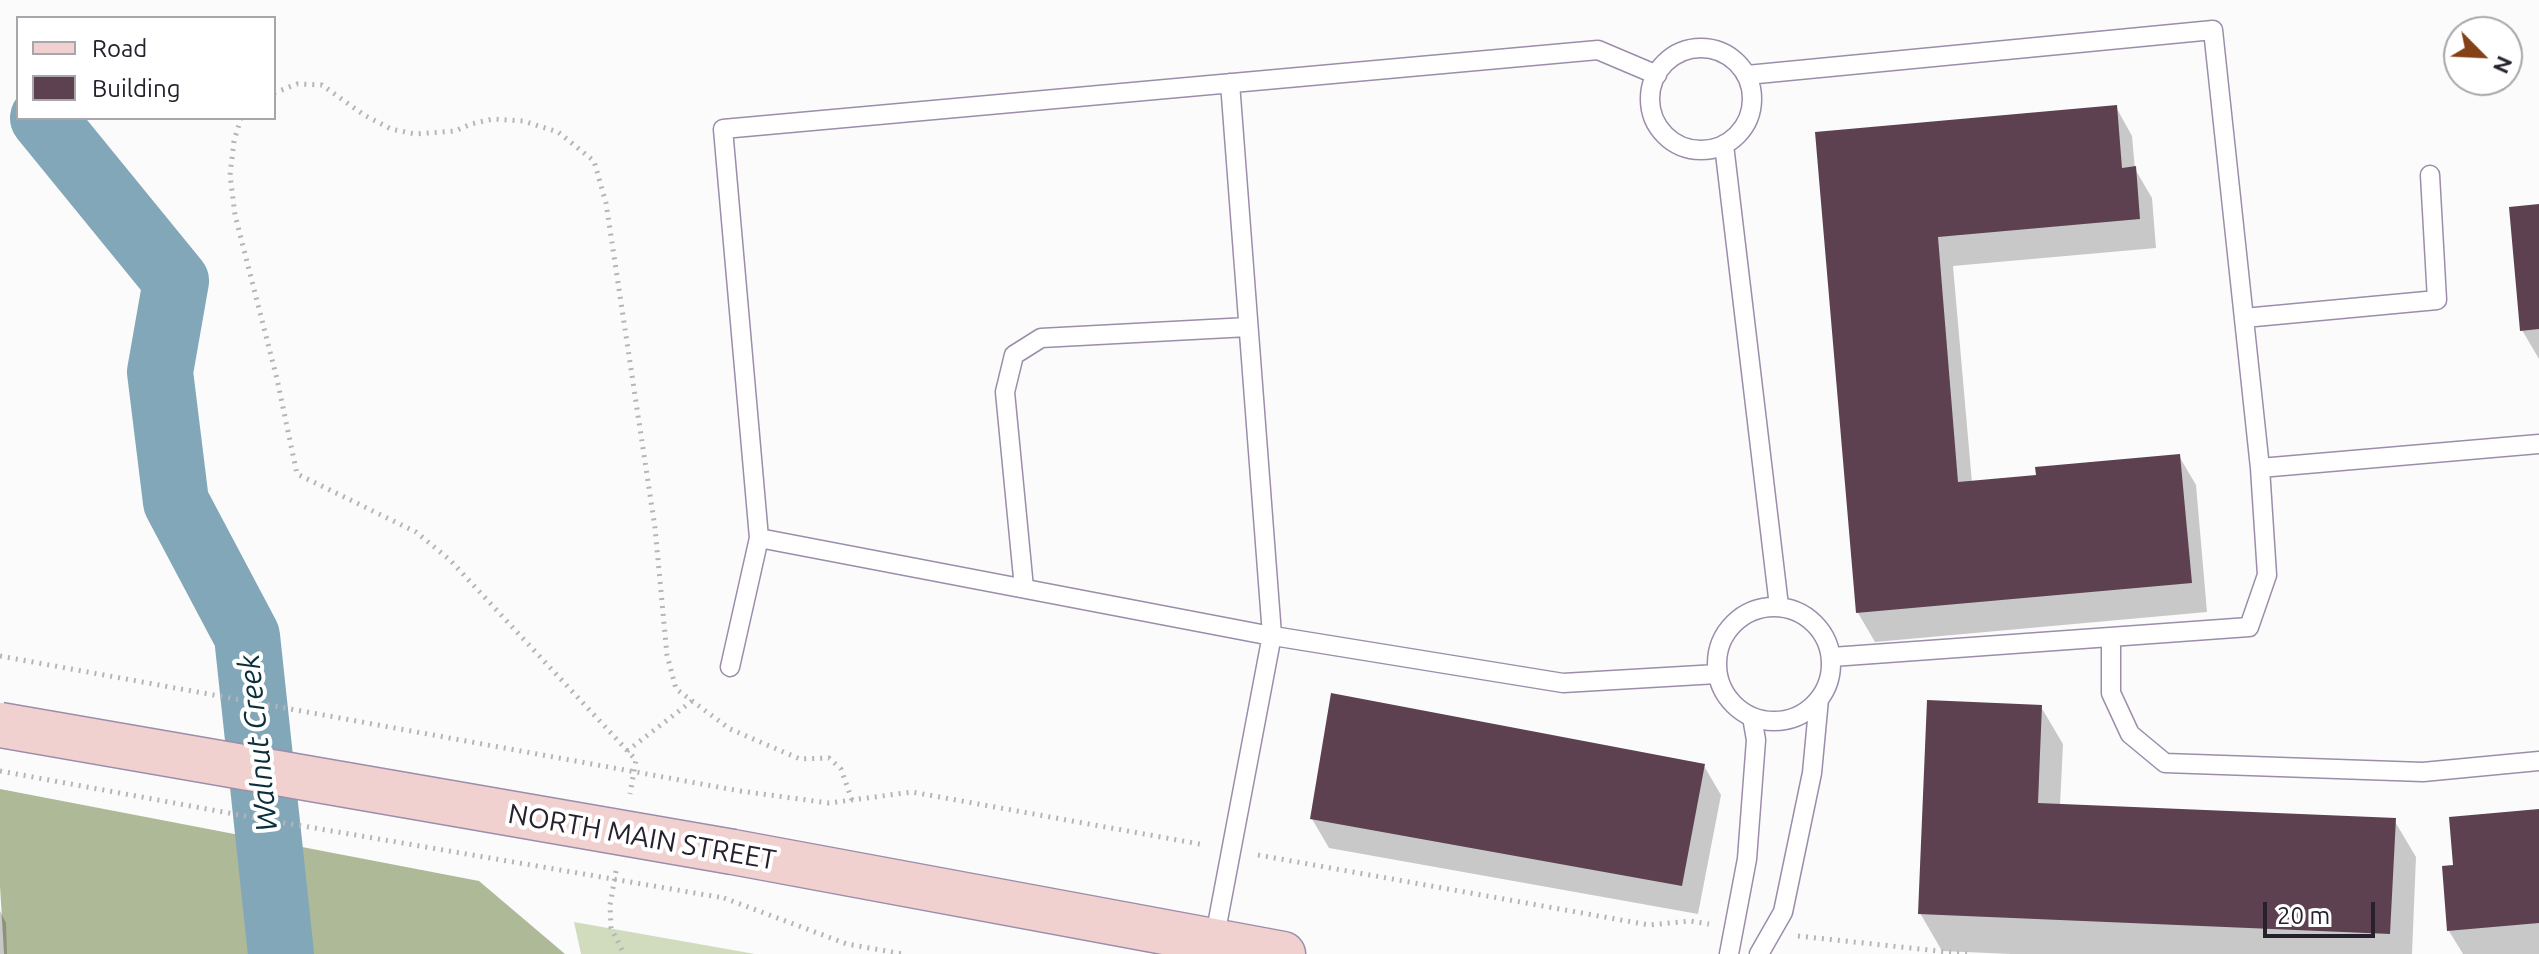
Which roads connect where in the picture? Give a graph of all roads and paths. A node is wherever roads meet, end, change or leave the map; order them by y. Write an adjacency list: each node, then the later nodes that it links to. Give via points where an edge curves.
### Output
1 (1657, 75): 2 (lane, via 1679,53 1708,48 1737,62); 3 (lane, via 1598,50); 6 (lane, via 1650,104 1662,132 1691,149)
2 (1747, 75): 6 (lane, via 1750,114); 8 (lane, via 2213,30)
3 (1230, 83): 9 (lane); 12 (lane, via 723,129)
4 (276, 92): 22 (path, via 297,84 322,85 364,115 415,134 455,131 493,119 523,121 558,132 594,161 606,203 655,528 667,655 676,689)
5 (240, 120): 25 (path, via 230,175 235,215 297,474 416,532 439,551)
6 (1724, 145): 14 (lane)
7 (2430, 175): 8 (lane, via 2437,300)
8 (2244, 318): 11 (lane)
9 (1248, 327): 13 (lane, via 1041,338 1014,355 1005,392); 15 (lane)
10 (2539, 444): 11 (lane)
11 (2260, 468): 16 (lane, via 2267,575 2249,627)
12 (759, 538): 13 (lane); 19 (lane)
13 (1024, 588): 15 (lane)
14 (1779, 606): 18 (lane, via 1804,613 1817,624); 20 (lane, via 1751,610 1735,622 1723,636)
15 (1272, 635): 20 (lane, via 1563,683); 30 (lane)
16 (2111, 638): 18 (lane); 26 (lane, via 2111,693 2130,734 2165,763 2423,772)
17 (0, 656): 28 (path, bridge, via 740,791 829,803)
18 (1832, 657): 21 (lane, via 1831,674)
19 (730, 667)
20 (1717, 674): 23 (lane, via 1729,700)
21 (1819, 699): 23 (lane, via 1787,720); 33 (lane, via 1812,773 1783,912)
22 (692, 701): 25 (path); 28 (path, via 730,729 800,759 829,758 841,769)
23 (1752, 717): 32 (lane, via 1756,740 1747,859)
24 (0, 725): 34 (main road, NORTH MAIN STREET, bridge)
25 (627, 751): 29 (path, via 636,760)
26 (2539, 761)
27 (0, 771): 36 (path, bridge, via 724,898 847,944)
28 (852, 800): 30 (path, via 912,792)
29 (628, 805)
30 (1232, 850): 32 (path, via 1649,925 1690,921); 34 (lane)
31 (617, 864): 35 (path, via 611,928)
32 (1734, 927): 38 (lane)
33 (1771, 933): 39 (lane); 40 (path)
34 (1214, 941): 37 (main road, NORTH MAIN STREET)
35 (624, 954)
36 (903, 954)
37 (1283, 954)
38 (1729, 954)
39 (1759, 954)
40 (1967, 954)

